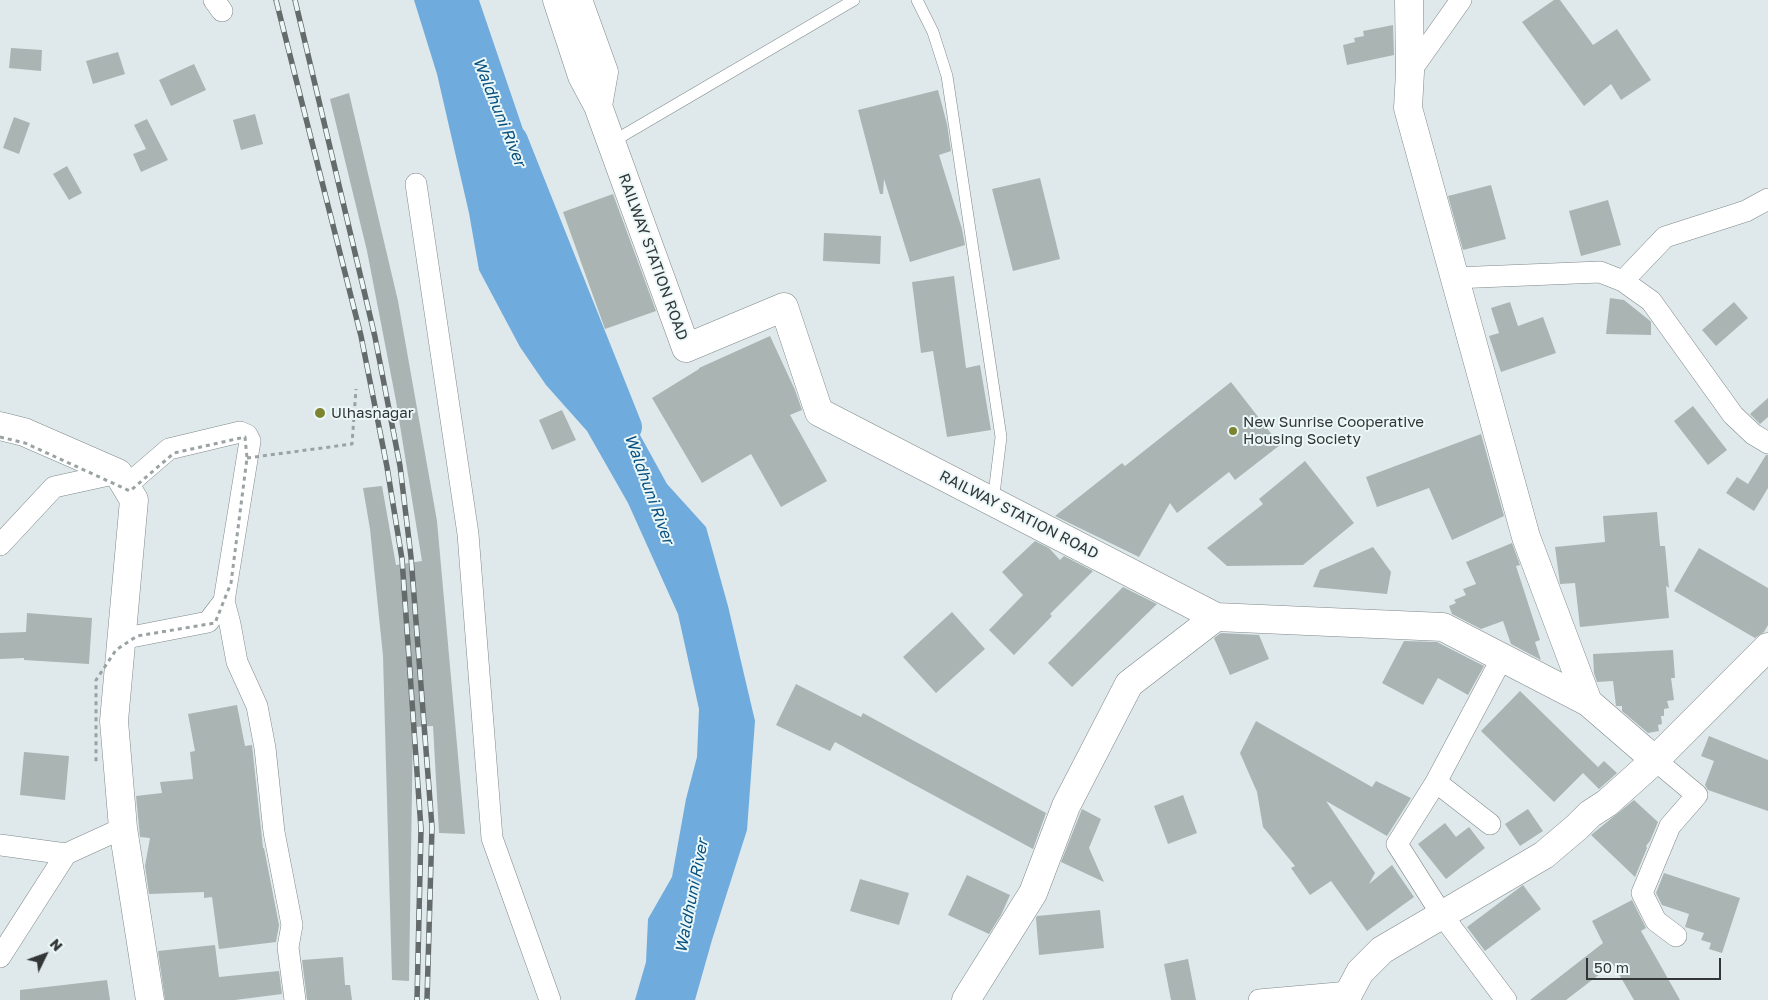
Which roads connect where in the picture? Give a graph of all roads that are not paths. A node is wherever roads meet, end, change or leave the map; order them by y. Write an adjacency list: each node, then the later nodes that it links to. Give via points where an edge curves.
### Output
1 (557, 0): 8 (street, RAILWAY STATION ROAD, via 582,76)
2 (578, 0): 8 (street, via 604,72)
3 (854, 0): 9 (lane)
4 (916, 0): 17 (lane, via 933,32 948,86 1001,438)
5 (1409, 0): 7 (street)
6 (1461, 0): 7 (street)
7 (1410, 72): 12 (street, via 1408,108)
8 (598, 106): 9 (street, RAILWAY STATION ROAD)
9 (612, 142): 17 (street, RAILWAY STATION ROAD, via 686,348 784,306 819,412)
10 (416, 184): 37 (street, via 468,534 492,838)
11 (1768, 199): 13 (street, via 1746,210 1665,237)
12 (1454, 278): 13 (street, via 1600,272); 24 (street, via 1526,537)
13 (1623, 281): 15 (street, via 1651,301 1733,415)
14 (0, 426): 16 (street, via 24,432)
15 (1768, 443)
16 (122, 479): 18 (street, via 54,487); 19 (street, via 169,448 240,432 247,435 250,441); 21 (street, via 134,500)
17 (993, 502): 20 (street, RAILWAY STATION ROAD)
18 (0, 545)
19 (224, 601): 21 (street, via 208,622); 36 (street, via 237,662 257,706 274,832 292,925 288,947)
20 (1216, 617): 23 (street, RAILWAY STATION ROAD, via 1443,627); 38 (street, via 1129,684 1066,806 1033,893)
21 (121, 639): 28 (street, via 114,721)
22 (1768, 647): 25 (street)
23 (1502, 658): 24 (street, RAILWAY STATION ROAD); 26 (street)
24 (1588, 702): 25 (street, RAILWAY STATION ROAD)
25 (1655, 760): 31 (street, via 1544,855); 32 (street, via 1697,795 1670,826 1642,892 1656,921)
26 (1436, 782): 27 (street); 31 (street, via 1397,844)
27 (1490, 824)
28 (123, 828): 30 (street); 35 (street)
29 (0, 845): 30 (street)
30 (66, 854): 33 (street)
31 (1442, 915): 34 (street, via 1382,950 1360,972); 40 (street)
32 (1676, 936)
33 (0, 957)
34 (1347, 996): 39 (street)
35 (150, 1000)
36 (295, 1000)
37 (550, 1000)
38 (966, 1000)
39 (1259, 1000)
40 (1506, 1000)

